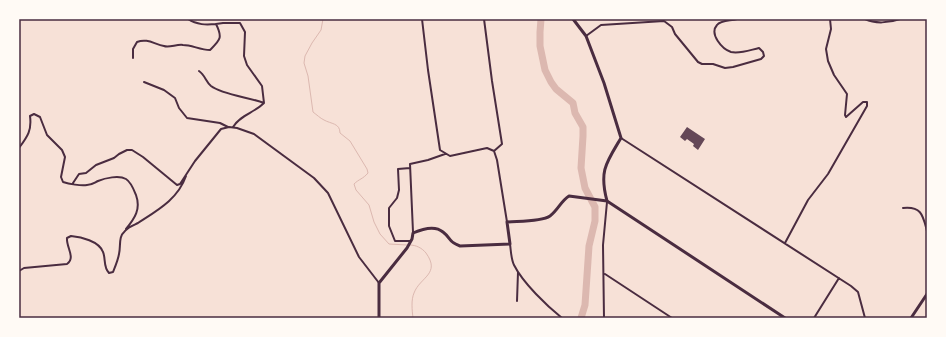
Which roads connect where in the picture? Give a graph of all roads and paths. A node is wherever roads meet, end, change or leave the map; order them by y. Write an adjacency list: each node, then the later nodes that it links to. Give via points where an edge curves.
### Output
1 (188, 19): 11 (street, via 195,24)
2 (422, 19): 22 (street, via 437,137 440,150)
3 (484, 19): 21 (street, via 502,144)
4 (573, 19): 12 (main road)
5 (737, 19): 10 (street, via 716,26 714,31 718,41 732,52 759,48 764,56 725,68 698,62 668,23)
6 (830, 19): 33 (street, via 832,29 826,49 834,75 847,94 845,115 846,117 863,102 867,102 867,106 828,174 808,200)
7 (865, 19): 8 (street, via 875,22)
8 (900, 19)
9 (644, 20): 10 (street); 12 (street, via 601,25)
10 (655, 20)
11 (216, 24): 13 (street, via 221,32 219,40 210,50 185,44 166,47 142,40 137,42 133,49); 16 (street, via 236,23 242,26 245,32 244,56 247,65 262,86)
12 (586, 36): 19 (main road)
13 (133, 58)
14 (199, 71): 16 (street, via 210,85 219,91)
15 (144, 82): 17 (street, via 164,90 175,98 187,118 220,123)
16 (264, 103): 18 (street, via 257,110 244,115)
17 (229, 127): 18 (street); 24 (street, via 221,129)
18 (233, 127): 39 (street, via 254,134 314,178 328,193 359,257)
19 (621, 138): 26 (main road, via 604,167); 33 (street)
20 (19, 148): 25 (street, via 29,134 30,116 34,114 40,117 47,135 62,150 65,157 61,177 63,182)
21 (494, 151): 22 (street, via 487,148 458,155); 28 (street)
22 (445, 154): 23 (street, via 410,164)
23 (410, 168): 31 (street); 32 (street, via 398,170 399,190 397,198 389,208 389,226 395,241)
24 (187, 173): 25 (street, via 177,185 143,157 132,150 127,150 96,165 86,173 79,174); 29 (street, via 180,189 168,202)
25 (73, 183): 29 (street, via 82,186 107,178 126,179 134,192 138,206 137,213)
26 (607, 201): 28 (main road, via 569,196 551,215 544,218); 37 (street, via 603,244); 46 (main road)
27 (903, 208): 30 (street, via 910,207 920,211)
28 (507, 222): 34 (main road)
29 (125, 230): 36 (street, via 121,236 120,254 112,273 106,270 104,252 97,245 71,236 67,238 66,244 71,253 69,263 24,268)
30 (927, 231)
31 (413, 234): 32 (main road); 34 (main road, via 424,229 435,229 443,232 453,244 460,246)
32 (410, 242): 39 (main road)
33 (785, 243): 38 (street)
34 (510, 244): 35 (street, via 512,260)
35 (518, 271): 41 (street); 43 (street, via 545,303)
36 (19, 272)
37 (604, 273): 44 (street); 45 (street)
38 (839, 278): 47 (street); 48 (street, via 858,292)
39 (379, 283): 42 (main road)
40 (927, 294): 49 (main road)
41 (517, 301)
42 (379, 318)
43 (562, 318)
44 (604, 318)
45 (672, 318)
46 (785, 318)
47 (814, 318)
48 (865, 318)
49 (911, 318)

